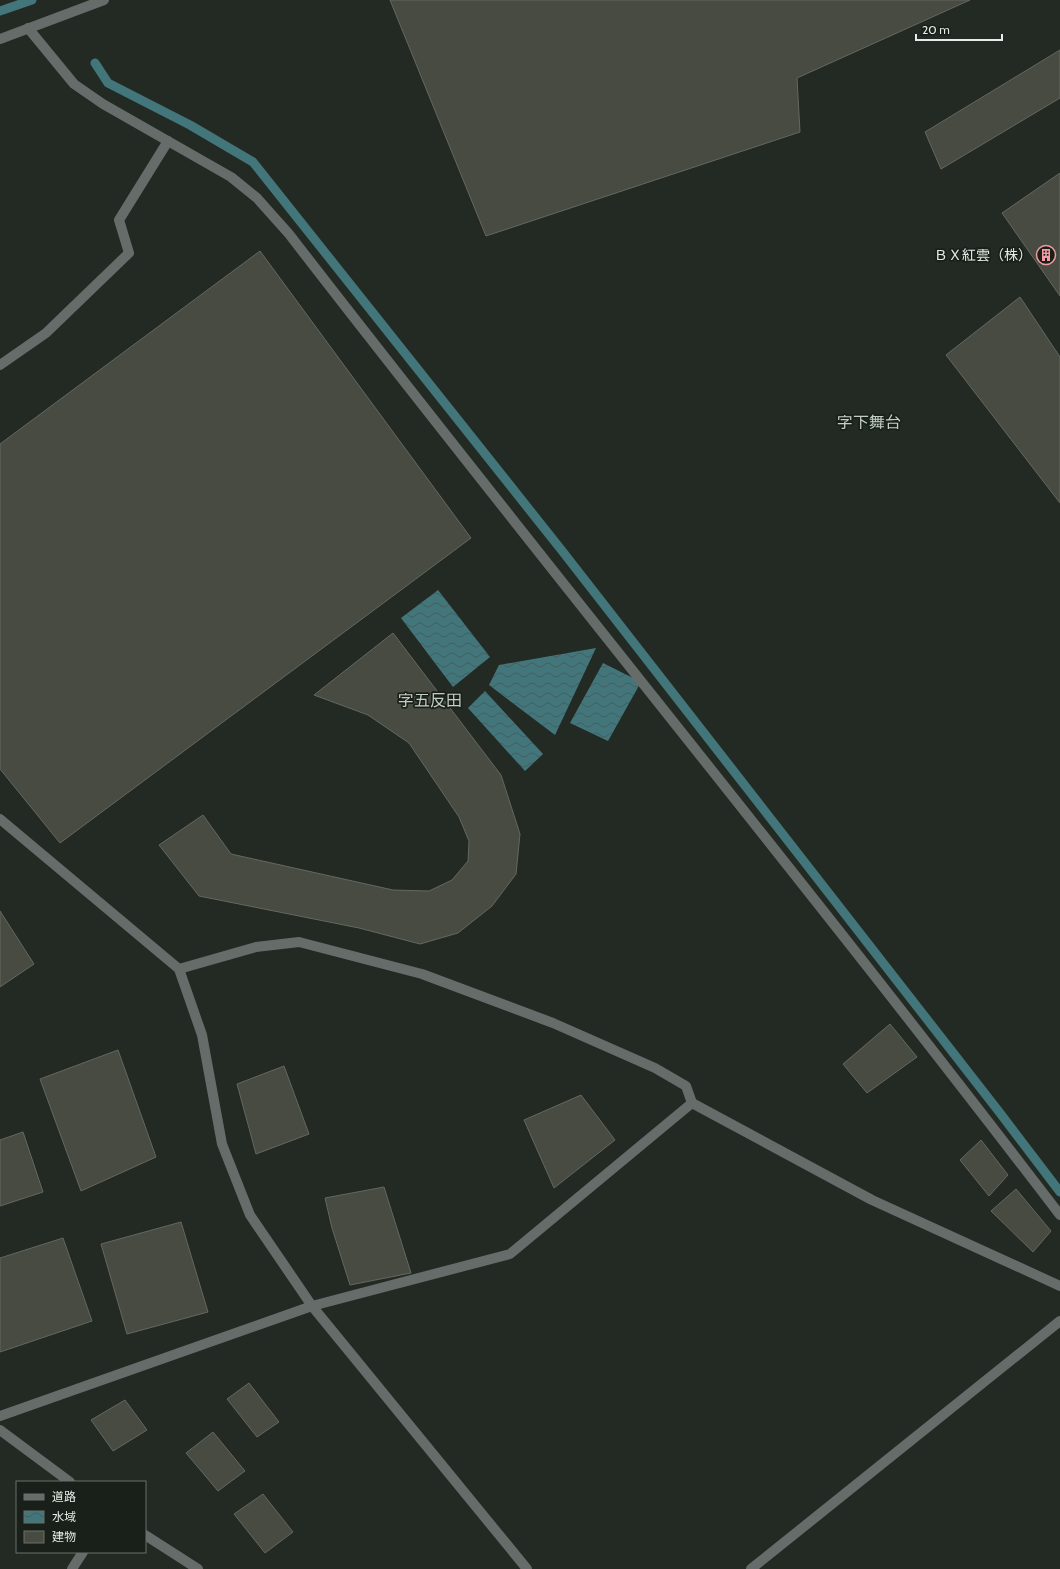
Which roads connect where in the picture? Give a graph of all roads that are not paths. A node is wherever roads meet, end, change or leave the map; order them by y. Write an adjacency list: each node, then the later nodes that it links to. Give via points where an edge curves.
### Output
1 (104, 0): 2 (street)
2 (28, 28): 3 (street); 4 (street, via 74,84 103,104)
3 (0, 39)
4 (168, 141): 5 (street, via 119,220 129,253 46,333); 9 (street, via 231,177 257,198 289,234 553,572 973,1101)
5 (0, 365)
6 (0, 819): 7 (street)
7 (179, 969): 8 (street, via 256,947 299,942 422,974 553,1022 655,1068 686,1086); 11 (street, via 202,1035 222,1144 250,1215)
8 (692, 1103): 10 (street, via 872,1200); 11 (street, via 510,1254)
9 (1060, 1215)
10 (1060, 1286)
11 (312, 1306): 13 (street); 20 (street)
12 (1060, 1321): 21 (street)
13 (0, 1416)
14 (0, 1430): 15 (street)
15 (69, 1481)
16 (146, 1536): 19 (street)
17 (82, 1553): 18 (street)
18 (72, 1569)
19 (198, 1569)
20 (527, 1569)
21 (751, 1569)

